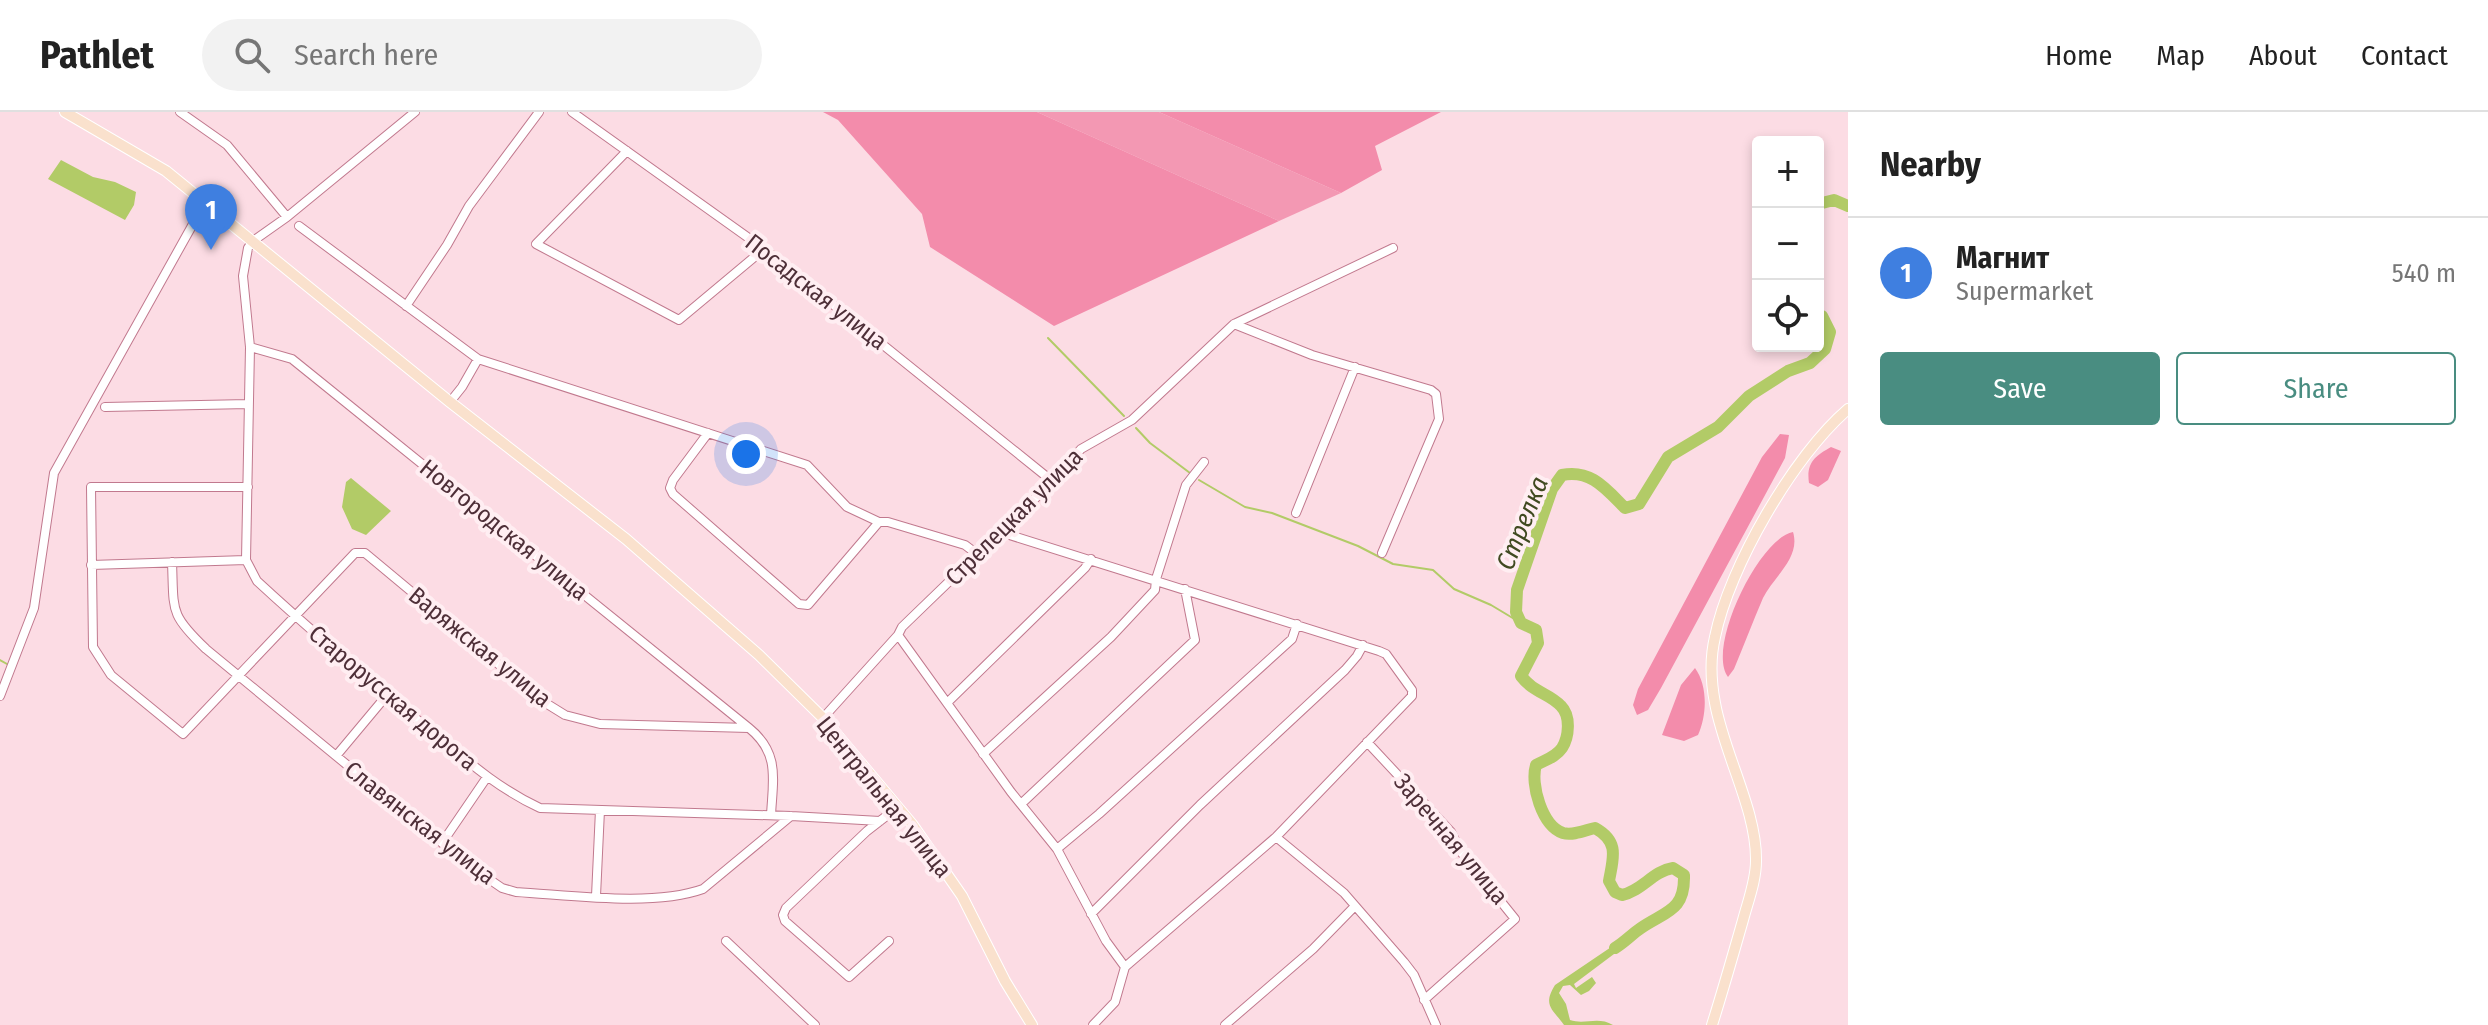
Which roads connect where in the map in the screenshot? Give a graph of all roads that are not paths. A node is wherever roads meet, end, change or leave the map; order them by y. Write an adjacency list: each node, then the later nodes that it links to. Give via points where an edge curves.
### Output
1 (65, 112): 7 (main road, Центральная улица, via 166,171)
2 (180, 112): 8 (street, via 227,145)
3 (415, 112): 8 (street)
4 (539, 112): 13 (street, via 469,206)
5 (572, 112): 6 (street, Посадская улица)
6 (627, 151): 12 (street, Посадская улица); 12 (street, via 536,244 679,320)
7 (208, 205): 10 (main road, Центральная улица); 43 (street, via 54,473 34,608)
8 (287, 217): 10 (street)
9 (299, 226): 13 (street)
10 (253, 241): 15 (street, via 243,276); 18 (main road, Центральная улица)
11 (1393, 248): 14 (street, Стрелецкая улица)
12 (764, 249): 24 (street, Посадская улица)
13 (406, 306): 16 (street)
14 (1234, 324): 17 (street); 24 (street, Стрелецкая улица, via 1132,420 1081,449)
15 (250, 347): 19 (street); 46 (street, Новгородская улица, via 292,359)
16 (478, 359): 18 (street); 22 (street)
17 (1355, 367): 26 (street); 29 (street, via 1431,390 1438,402 1439,419)
18 (450, 402): 45 (main road, Центральная улица, via 683,586)
19 (248, 404): 20 (street); 25 (street)
20 (105, 407)
21 (1848, 409): 72 (main road, via 1813,445 1775,500 1740,567 1714,641 1715,704 1754,831 1756,858)
22 (708, 433): 27 (street, via 807,465 847,507); 27 (street, via 673,480 673,494 799,604 808,605)
23 (1204, 462): 35 (street, via 1186,485)
24 (1052, 481): 28 (street, Стрелецкая улица)
25 (248, 487): 32 (street); 34 (street, via 91,487)
26 (1296, 513)
27 (879, 522): 30 (street, via 965,545)
28 (1000, 532): 30 (street, Стрелецкая улица); 31 (street)
29 (1382, 553)
30 (977, 554): 39 (street, Стрелецкая улица)
31 (1091, 559): 35 (street); 44 (street)
32 (246, 560): 33 (street); 37 (street, Старорусская дорога, via 257,581)
33 (172, 562): 34 (street); 41 (street, Славянская улица, via 174,608 181,625)
34 (91, 565): 41 (street, Варяжская улица, via 92,639 99,660 183,734)
35 (1156, 579): 36 (street); 48 (street, via 1155,590 1111,637)
36 (1185, 589): 38 (street); 51 (street, via 1195,640)
37 (295, 616): 41 (street, Варяжская улица); 42 (street, Старорусская дорога); 46 (street, Варяжская улица, via 355,553 365,553 565,715 600,724)
38 (1297, 624): 40 (street); 59 (street, via 1292,639)
39 (898, 635): 44 (street); 45 (street, Стрелецкая улица)
40 (1363, 645): 47 (street, via 1386,654 1412,690); 62 (street, via 1345,670)
41 (239, 676): 49 (street, Славянская улица)
42 (387, 695): 49 (street); 50 (street, Старорусская дорога)
43 (0, 696)
44 (948, 702): 48 (street)
45 (823, 718): 52 (main road, Центральная улица)
46 (749, 728): 54 (street, via 772,759)
47 (1367, 742): 57 (street); 66 (street, Заречная улица, via 1451,832 1515,919)
48 (983, 754): 51 (street)
49 (336, 756): 58 (street, Славянская улица)
50 (487, 777): 53 (street, Старорусская дорога, via 540,808); 58 (street)
51 (1021, 804): 59 (street)
52 (898, 807): 56 (street); 68 (main road, Центральная улица, via 962,896)
53 (600, 810): 54 (street, Старорусская дорога); 60 (street)
54 (771, 815): 55 (street, Старорусская дорога)
55 (791, 816): 56 (street, Старорусская дорога); 60 (street, Славянская улица, via 703,889 658,899)
56 (880, 821): 64 (street, via 783,915 849,977)
57 (1276, 837): 61 (street); 65 (street)
58 (442, 843): 60 (street, Славянская улица, via 502,888)
59 (1057, 849): 62 (street)
60 (596, 896)
61 (1355, 906): 66 (street, via 1414,975); 70 (street)
62 (1091, 914): 65 (street)
63 (726, 941): 67 (street)
64 (889, 941)
65 (1125, 967): 69 (street, via 1115,1002)
66 (1423, 998): 71 (street)
67 (815, 1025)
68 (1032, 1025)
69 (1093, 1025)
70 (1225, 1025)
71 (1436, 1025)
72 (1712, 1025)

